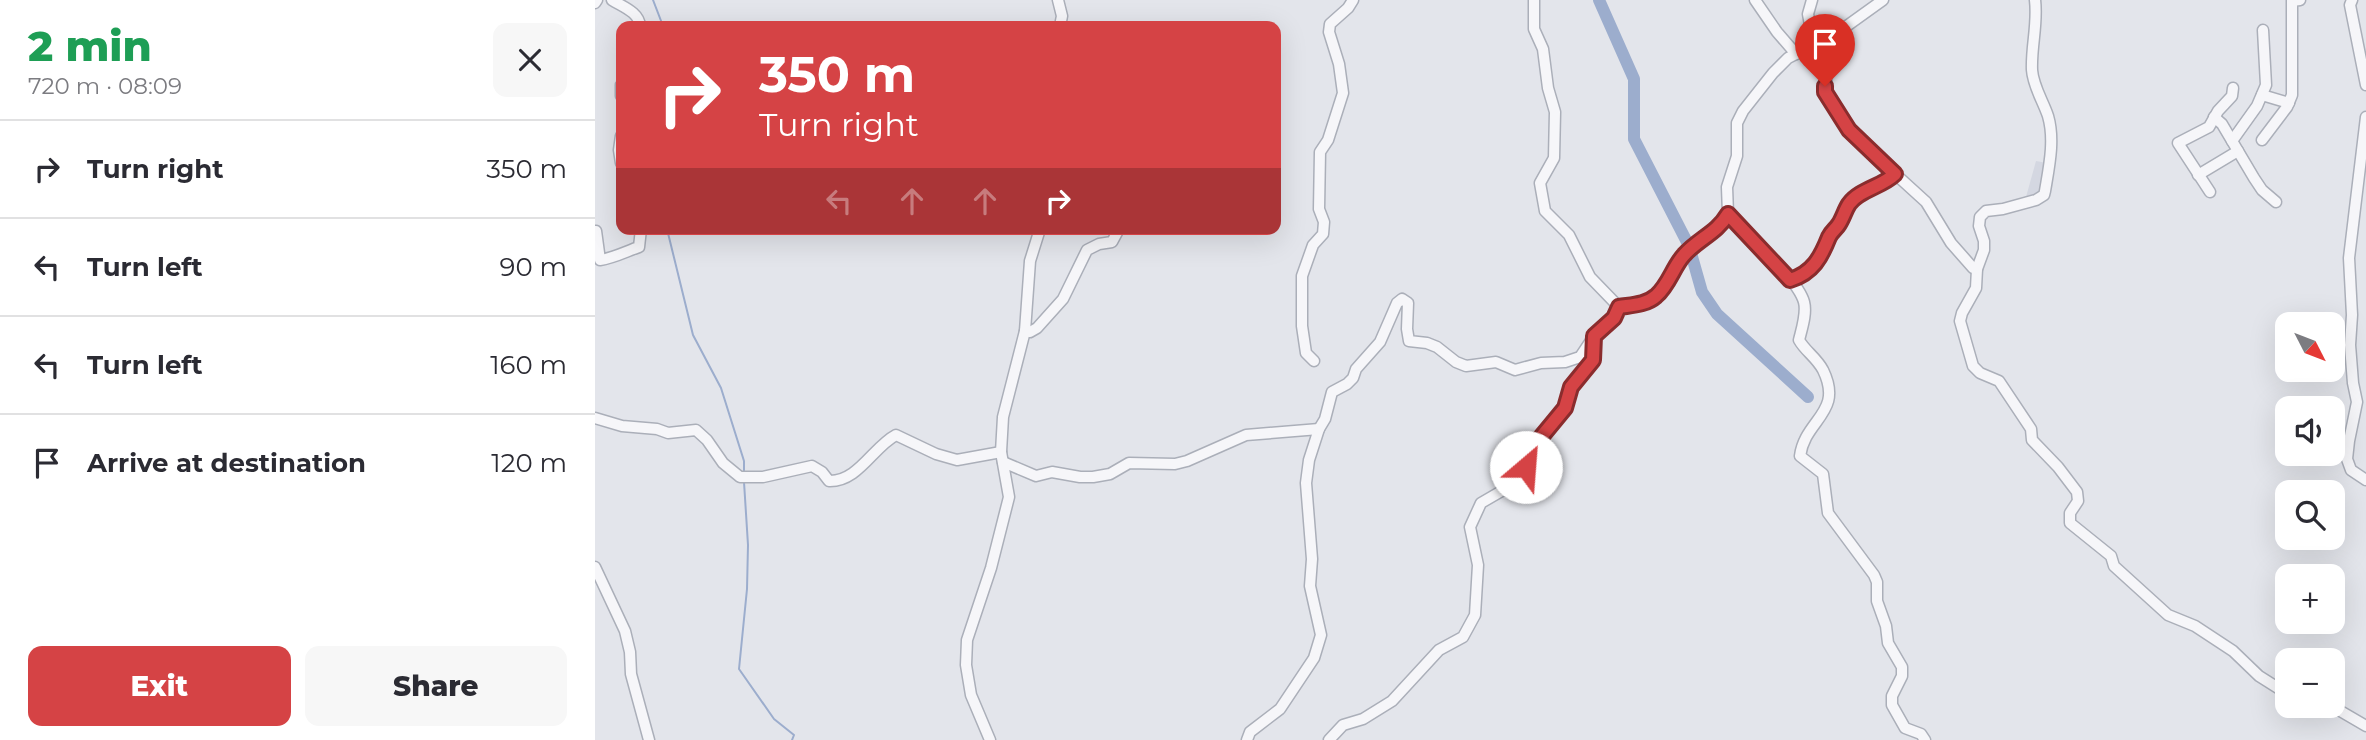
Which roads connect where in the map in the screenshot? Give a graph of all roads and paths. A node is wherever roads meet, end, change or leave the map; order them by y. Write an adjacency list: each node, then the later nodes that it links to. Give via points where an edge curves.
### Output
1 (612, 0): 11 (street)
2 (1058, 0): 12 (street)
3 (1353, 0): 39 (street, via 1328,32 1343,93 1320,152 1323,233 1313,245 1302,276 1302,326 1306,353)
4 (1534, 0): 36 (street, via 1534,29 1543,49 1555,112 1554,158 1540,183 1545,211 1569,235 1590,277)
5 (1755, 0): 15 (street)
6 (1812, 0): 14 (street, via 1808,14)
7 (1883, 0): 14 (street)
8 (2035, 0): 34 (street, via 2032,72 2051,133 2045,191 2036,200 1983,213 1979,226 1985,245)
9 (2300, 0): 19 (street, via 2292,1)
10 (2350, 2): 16 (street)
11 (640, 21)
12 (1061, 21)
13 (2263, 30): 18 (street, via 2267,74)
14 (1816, 45): 15 (street); 25 (street, via 1828,66 1825,92 1839,117)
15 (1796, 54): 29 (street, via 1773,73 1737,122 1737,156 1727,187)
16 (2366, 85)
17 (2233, 88): 20 (street, via 2232,96)
18 (2262, 95): 19 (street); 23 (street)
19 (2289, 103): 22 (street)
20 (2214, 117): 23 (street); 26 (street, via 2204,131 2178,143)
21 (2366, 117): 43 (street, via 2349,258 2350,345 2357,402 2347,459 2351,470)
22 (2262, 139)
23 (2232, 141): 24 (street)
24 (2238, 151): 26 (street); 28 (street, via 2262,190)
25 (1895, 174): 34 (street, via 1926,202 1951,243); 35 (street, via 1850,203 1820,259)
26 (2198, 175): 27 (street)
27 (2210, 192)
28 (2276, 202)
29 (1728, 214): 35 (street); 36 (street, via 1723,224 1684,254 1655,297)
30 (596, 231): 31 (street, via 600,260 639,247)
31 (640, 235)
32 (1038, 235): 37 (street, via 1030,261)
33 (1116, 235): 37 (street, via 1112,242 1087,250 1063,299 1037,328)
34 (1977, 269): 45 (street, via 1976,288 1960,321 1973,366 1999,381 2031,429 2032,440 2077,492 2070,523 2111,556 2114,566 2168,615 2233,651)
35 (1790, 280): 52 (street, via 1805,307 1799,340 1815,356 1830,389 1828,406 1800,456 1823,474 1828,513 1874,575 1888,643 1902,667 1892,705 1905,728)
36 (1619, 307): 38 (street)
37 (1025, 331): 42 (street, via 1003,417)
38 (1593, 342): 41 (street, via 1580,357 1565,362 1515,370 1496,362 1466,366 1437,347 1409,341 1409,307 1402,299 1380,342 1353,378 1332,392); 51 (street, via 1593,360 1571,387 1565,408 1532,448 1526,467 1511,485 1481,503 1470,527 1478,565 1475,615 1464,637 1439,650 1392,701 1343,725)
39 (1314, 361)
40 (595, 418): 42 (street, via 668,433 696,430 740,477 812,466 829,481 836,481 864,465 896,435 957,460)
41 (1319, 429): 42 (street, via 1246,435 1188,461 1129,463 1093,477 1052,472 1036,476); 50 (street, via 1306,483 1313,559 1310,586 1321,635 1314,658 1280,709 1249,732)
42 (1002, 457): 49 (street, via 1009,497 967,640 966,665 975,709)
43 (2366, 480)
44 (595, 567): 48 (street, via 625,631)
45 (2275, 686)
46 (2345, 714): 47 (street)
47 (2366, 726)
48 (649, 740)
49 (990, 740)
50 (1247, 740)
51 (1329, 740)
52 (1925, 740)

